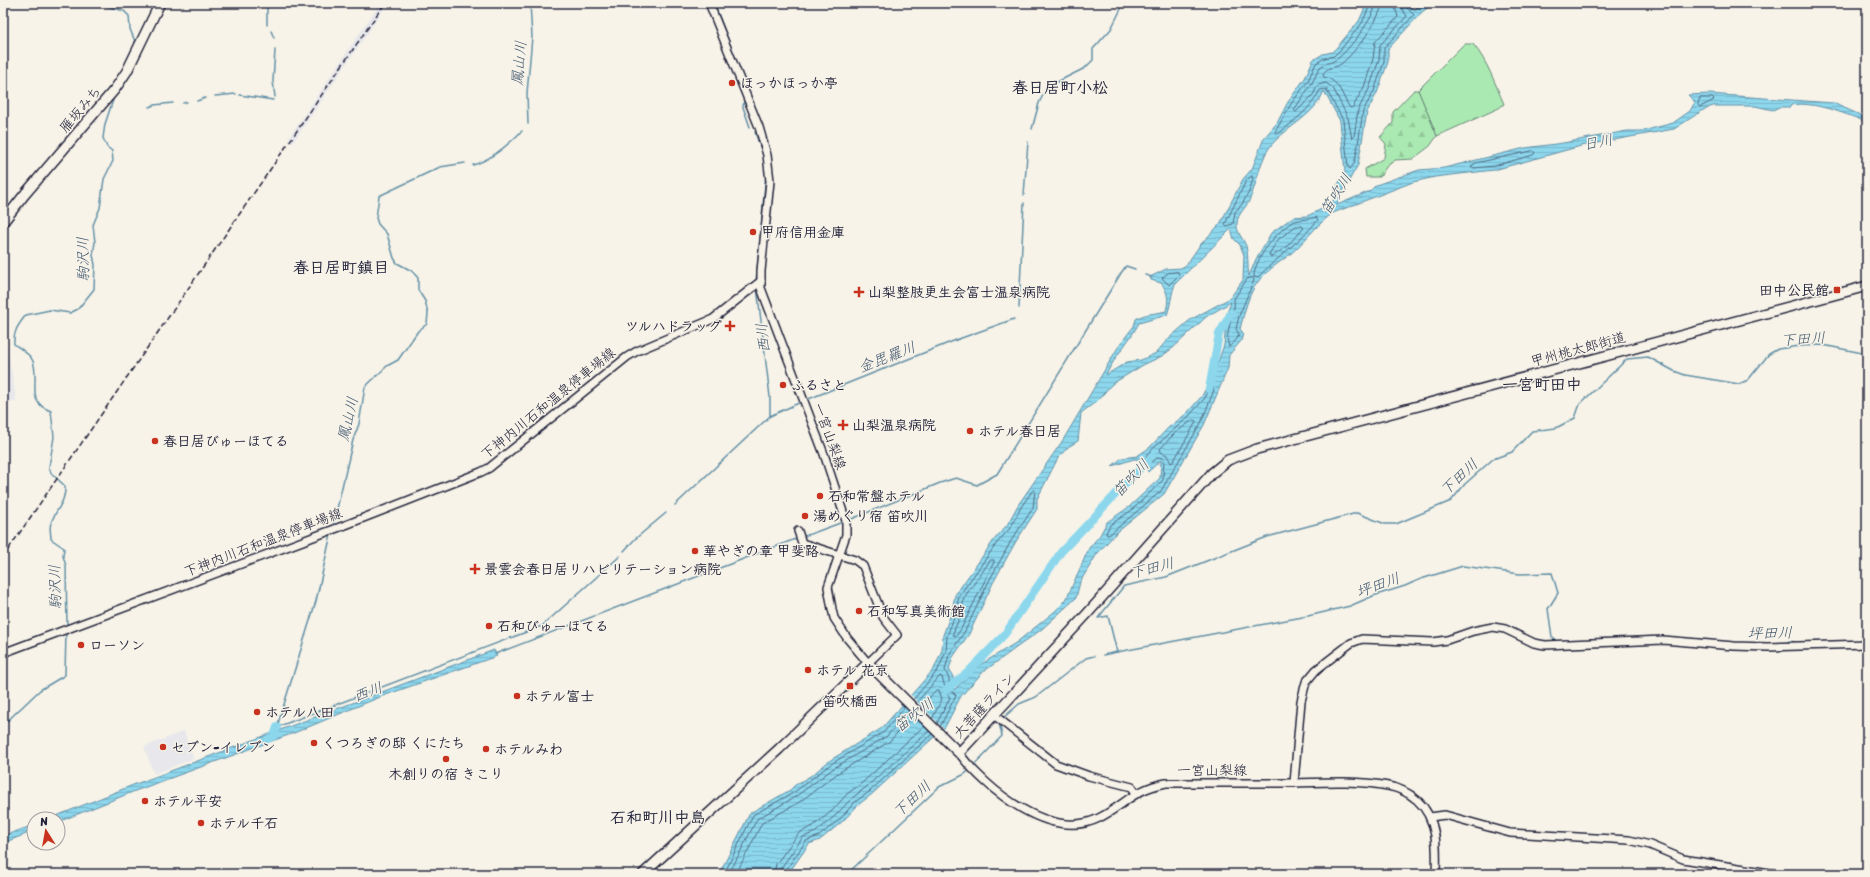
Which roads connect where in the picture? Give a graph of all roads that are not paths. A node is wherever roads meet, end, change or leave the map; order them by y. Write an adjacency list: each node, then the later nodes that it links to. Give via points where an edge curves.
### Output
1 (160, 3): 3 (highway, 雁坂みち, via 127,71 115,89)
2 (709, 3): 4 (main road, via 759,128 767,155 770,181)
3 (3, 222)
4 (758, 283): 8 (main road, 一宮山梨線, via 846,519 846,535); 10 (main road, 下神内川石和温泉停車場線, via 713,318 637,350 489,468 332,530)
5 (1867, 286): 6 (highway, 甲州桃太郎街道, via 1257,449)
6 (1228, 460): 12 (highway, 大菩薩ライン, via 1212,473)
7 (799, 535): 8 (main road, via 802,543)
8 (838, 555): 11 (main road, 一宮山梨線, via 828,587 834,618); 11 (main road, via 855,560 863,566 883,617 896,635)
9 (1867, 644): 14 (main road, via 1767,647 1662,640 1557,646 1534,643 1505,629 1492,627 1472,630 1447,640 1433,642 1356,640 1342,648 1306,682 1301,701)
10 (3, 653)
11 (871, 666): 13 (highway, 大菩薩ライン); 17 (highway)
12 (998, 719): 13 (highway, 大菩薩ライン); 15 (main road, via 1056,764 1132,787)
13 (957, 751): 15 (main road, 一宮山梨線, via 997,791 1040,818 1056,823 1080,824 1100,817)
14 (1294, 783): 15 (main road, 一宮山梨線, via 1166,783); 16 (main road, 一宮山梨線, via 1377,784 1393,787 1407,792 1417,800)
15 (1136, 793)
16 (1430, 818): 18 (main road, 一宮山梨線, via 1436,836); 19 (main road, via 1445,815 1510,833 1629,840 1650,845 1683,859)
17 (643, 874)
18 (1436, 874)
19 (1776, 874)

